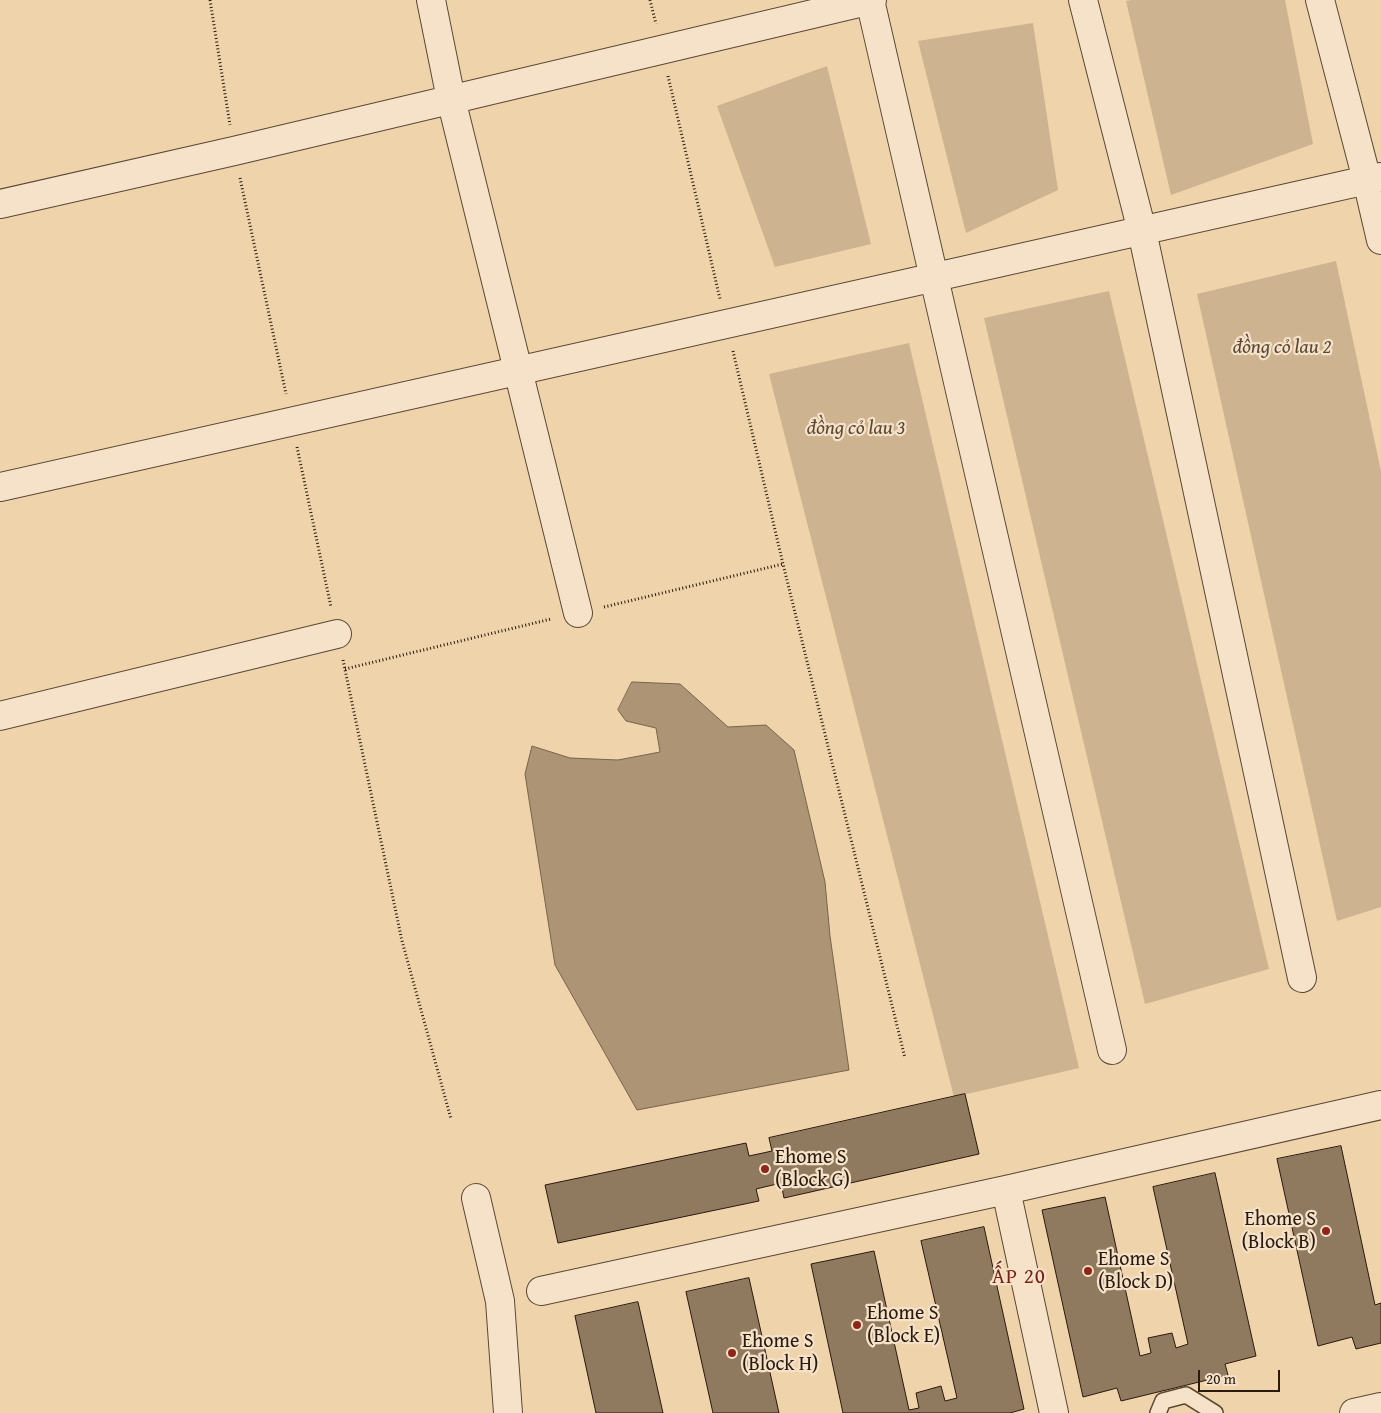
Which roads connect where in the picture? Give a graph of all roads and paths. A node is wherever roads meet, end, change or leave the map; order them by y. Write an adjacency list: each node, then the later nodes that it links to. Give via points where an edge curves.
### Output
1 (210, 0): 9 (path)
2 (431, 0): 8 (street)
3 (650, 0): 7 (path)
4 (871, 0): 7 (street); 14 (street)
5 (1083, 0): 12 (street)
6 (1320, 0): 10 (street)
7 (662, 50): 8 (street); 15 (path)
8 (452, 100): 9 (street); 16 (street)
9 (234, 151): 11 (street); 17 (path)
10 (1374, 179): 12 (street); 13 (street)
11 (0, 204)
12 (1142, 231): 14 (street); 22 (street)
13 (1381, 240)
14 (935, 277): 15 (street); 23 (street)
15 (726, 324): 16 (street); 24 (path)
16 (518, 371): 17 (street); 19 (street)
17 (292, 422): 18 (street); 20 (path)
18 (0, 487)
19 (578, 613)
20 (337, 634): 21 (street); 26 (path, via 402,941)
21 (0, 716)
22 (1302, 978)
23 (1112, 1050)
24 (905, 1058)
25 (1381, 1105): 27 (street)
26 (451, 1119)
27 (1006, 1190): 29 (street); 31 (street)
28 (476, 1198): 30 (street, via 500,1301)
29 (540, 1290)
30 (508, 1413)
31 (1054, 1413)
32 (1158, 1413): 33 (lane, via 1163,1401 1186,1395)
33 (1215, 1413)

